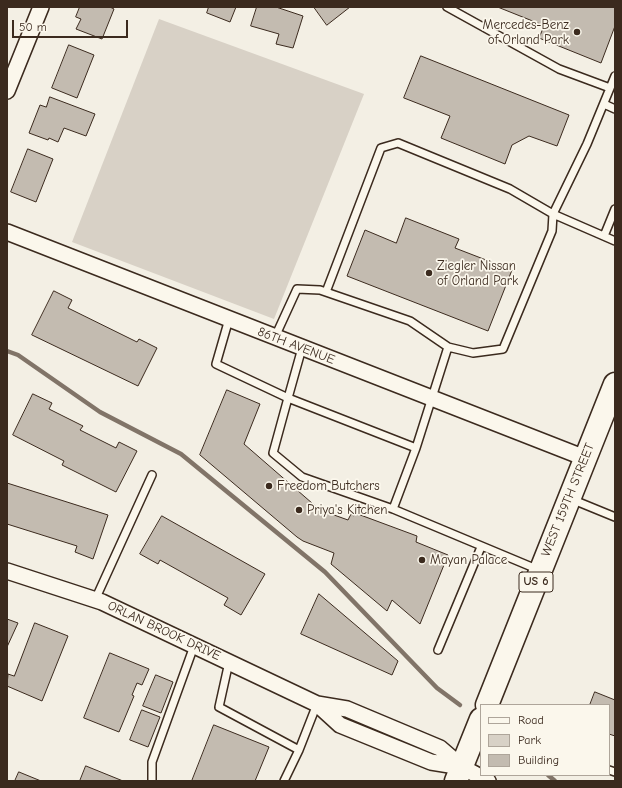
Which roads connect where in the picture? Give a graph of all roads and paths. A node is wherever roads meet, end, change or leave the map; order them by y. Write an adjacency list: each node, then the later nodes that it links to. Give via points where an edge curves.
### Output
1 (41, 7): 5 (street)
2 (447, 7): 4 (lane, via 559,69)
3 (615, 76): 4 (lane)
4 (610, 88): 6 (lane)
5 (7, 91)
6 (604, 104): 7 (lane); 9 (lane)
7 (615, 108)
8 (615, 209): 11 (lane)
9 (553, 214): 11 (lane); 13 (lane, via 510,189 398,143 381,148); 16 (lane, via 552,231 503,348 473,353)
10 (7, 232): 14 (street, 86TH AVENUE)
11 (604, 236): 12 (lane)
12 (615, 241)
13 (326, 292): 15 (lane, via 297,289); 16 (lane, via 410,321)
14 (229, 319): 15 (street, 86TH AVENUE); 19 (lane, via 216,364)
15 (275, 337): 17 (street, 86TH AVENUE)
16 (448, 347): 20 (lane)
17 (302, 348): 19 (lane); 20 (street, 86TH AVENUE)
18 (615, 384): 22 (main road, WEST 159TH STREET / US 6)
19 (288, 398): 21 (lane); 25 (lane, via 273,453 302,477)
20 (432, 399): 21 (lane); 22 (street, 86TH AVENUE)
21 (416, 448): 25 (lane)
22 (585, 458): 24 (main road, WEST 159TH STREET / US 6)
23 (152, 474): 30 (lane)
24 (569, 499): 26 (lane); 29 (main road, WEST 159TH STREET / US 6)
25 (393, 509): 27 (lane)
26 (615, 517)
27 (481, 547): 29 (lane); 32 (lane)
28 (7, 571): 30 (street, ORLAN BROOK DRIVE)
29 (540, 571): 35 (main road, WEST 159TH STREET / US 6)
30 (95, 600): 31 (street, ORLAN BROOK DRIVE)
31 (194, 646): 33 (street, ORLAN BROOK DRIVE); 39 (lane, via 152,762)
32 (438, 650)
33 (229, 662): 34 (street, ORLAN BROOK DRIVE); 37 (lane, via 219,707)
34 (317, 704): 37 (lane); 38 (street, ORLAN BROOK DRIVE, via 340,725)
35 (487, 704)
36 (480, 722): 38 (main road)
37 (298, 750): 40 (lane)
38 (459, 774): 41 (street, ORLAN BROOK DRIVE)
39 (152, 781)
40 (284, 781)
41 (488, 781)

